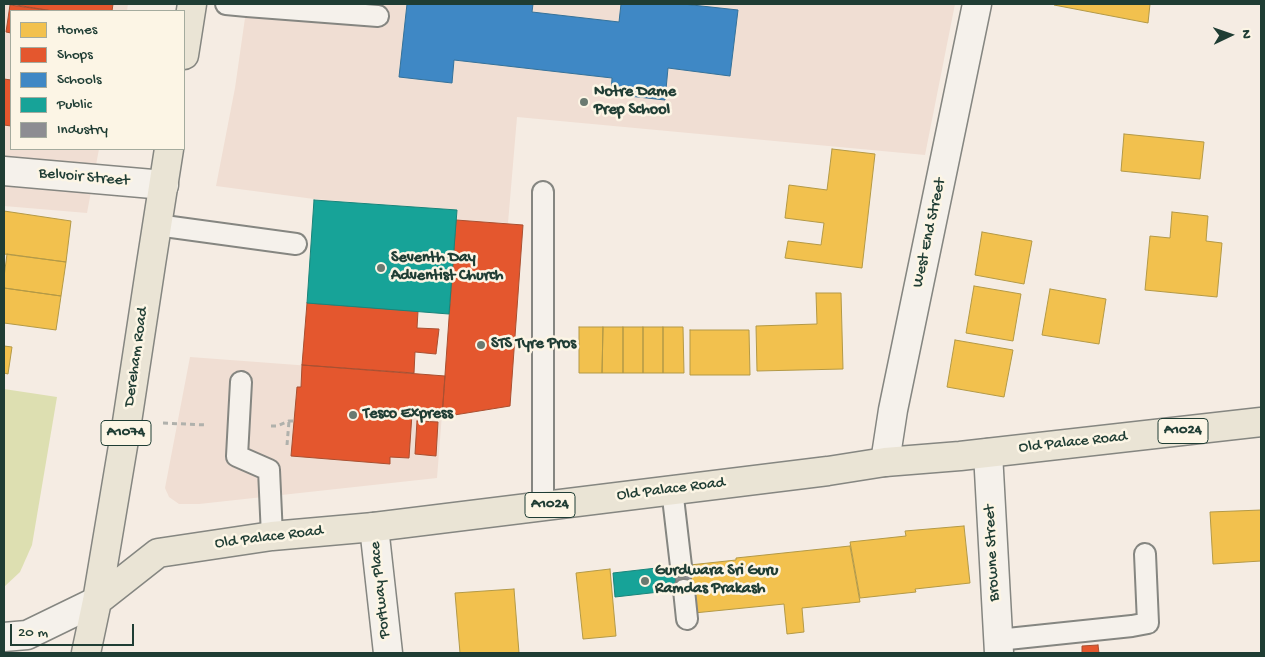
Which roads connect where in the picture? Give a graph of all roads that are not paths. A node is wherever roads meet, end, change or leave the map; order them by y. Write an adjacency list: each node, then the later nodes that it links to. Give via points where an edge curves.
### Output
1 (192, 4): 5 (main road)
2 (226, 4): 4 (lane)
3 (977, 4): 15 (street, West End Street)
4 (378, 16)
5 (185, 49)
6 (169, 150): 8 (main road, Dereham Road / A1074)
7 (4, 171): 8 (street, Belvoir Street)
8 (164, 185): 10 (main road, Dereham Road / A1074)
9 (543, 192): 17 (lane)
10 (157, 225): 11 (lane); 23 (main road, Dereham Road / A1074)
11 (296, 244)
12 (241, 382): 19 (lane, via 237,456 269,470)
13 (1261, 422): 14 (main road, Old Palace Road / A1024)
14 (988, 453): 15 (main road, Old Palace Road / A1024); 26 (street, Browne Street)
15 (885, 462): 16 (main road, Old Palace Road / A1024)
16 (672, 489): 17 (main road, Old Palace Road / A1024); 21 (lane)
17 (543, 506): 18 (main road, Old Palace Road / A1024)
18 (374, 527): 19 (main road, Old Palace Road / A1024); 28 (street, Portway Place)
19 (272, 536): 23 (main road, Old Palace Road / A1024, via 158,553)
20 (1145, 554): 26 (lane, via 1148,623)
21 (682, 566)
22 (684, 590): 24 (lane)
23 (97, 601): 25 (street, via 27,635); 27 (main road, Dereham Road / A1074)
24 (687, 619)
25 (4, 637)
26 (998, 646)
27 (86, 653)
28 (388, 653)

